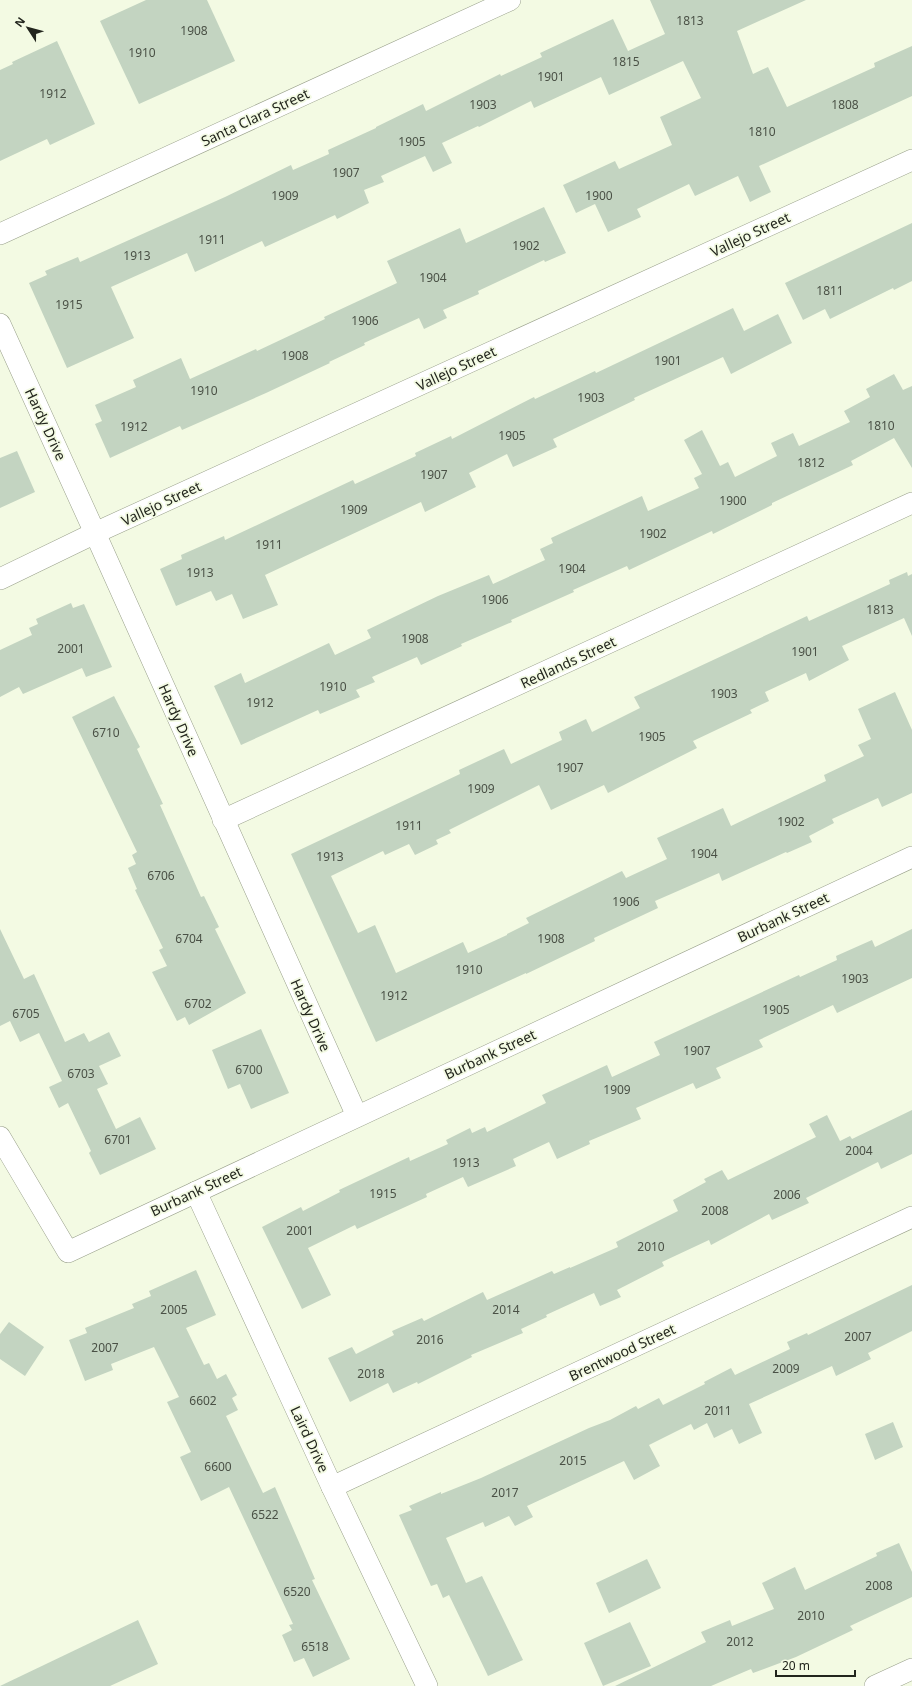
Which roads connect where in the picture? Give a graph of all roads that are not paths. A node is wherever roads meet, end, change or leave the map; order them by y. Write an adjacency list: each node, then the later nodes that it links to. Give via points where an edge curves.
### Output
1 (510, 0): 3 (street, Santa Clara Street)
2 (912, 160): 6 (street, Vallejo Street)
3 (0, 234)
4 (0, 324): 6 (street, Hardy Drive)
5 (912, 503): 8 (street, Redlands Street)
6 (96, 533): 7 (street, Vallejo Street); 8 (street, Hardy Drive)
7 (0, 578)
8 (223, 820): 10 (street, Hardy Drive)
9 (912, 856): 10 (street, Burbank Street)
10 (357, 1116): 12 (street, Burbank Street)
11 (0, 1137): 12 (street, Burbank Street, via 68,1252)
12 (196, 1192): 14 (street, Laird Drive)
13 (912, 1217): 14 (street, Brentwood Street)
14 (332, 1487): 16 (street, Laird Drive)
15 (912, 1669): 17 (street)
16 (426, 1686)
17 (875, 1686)

